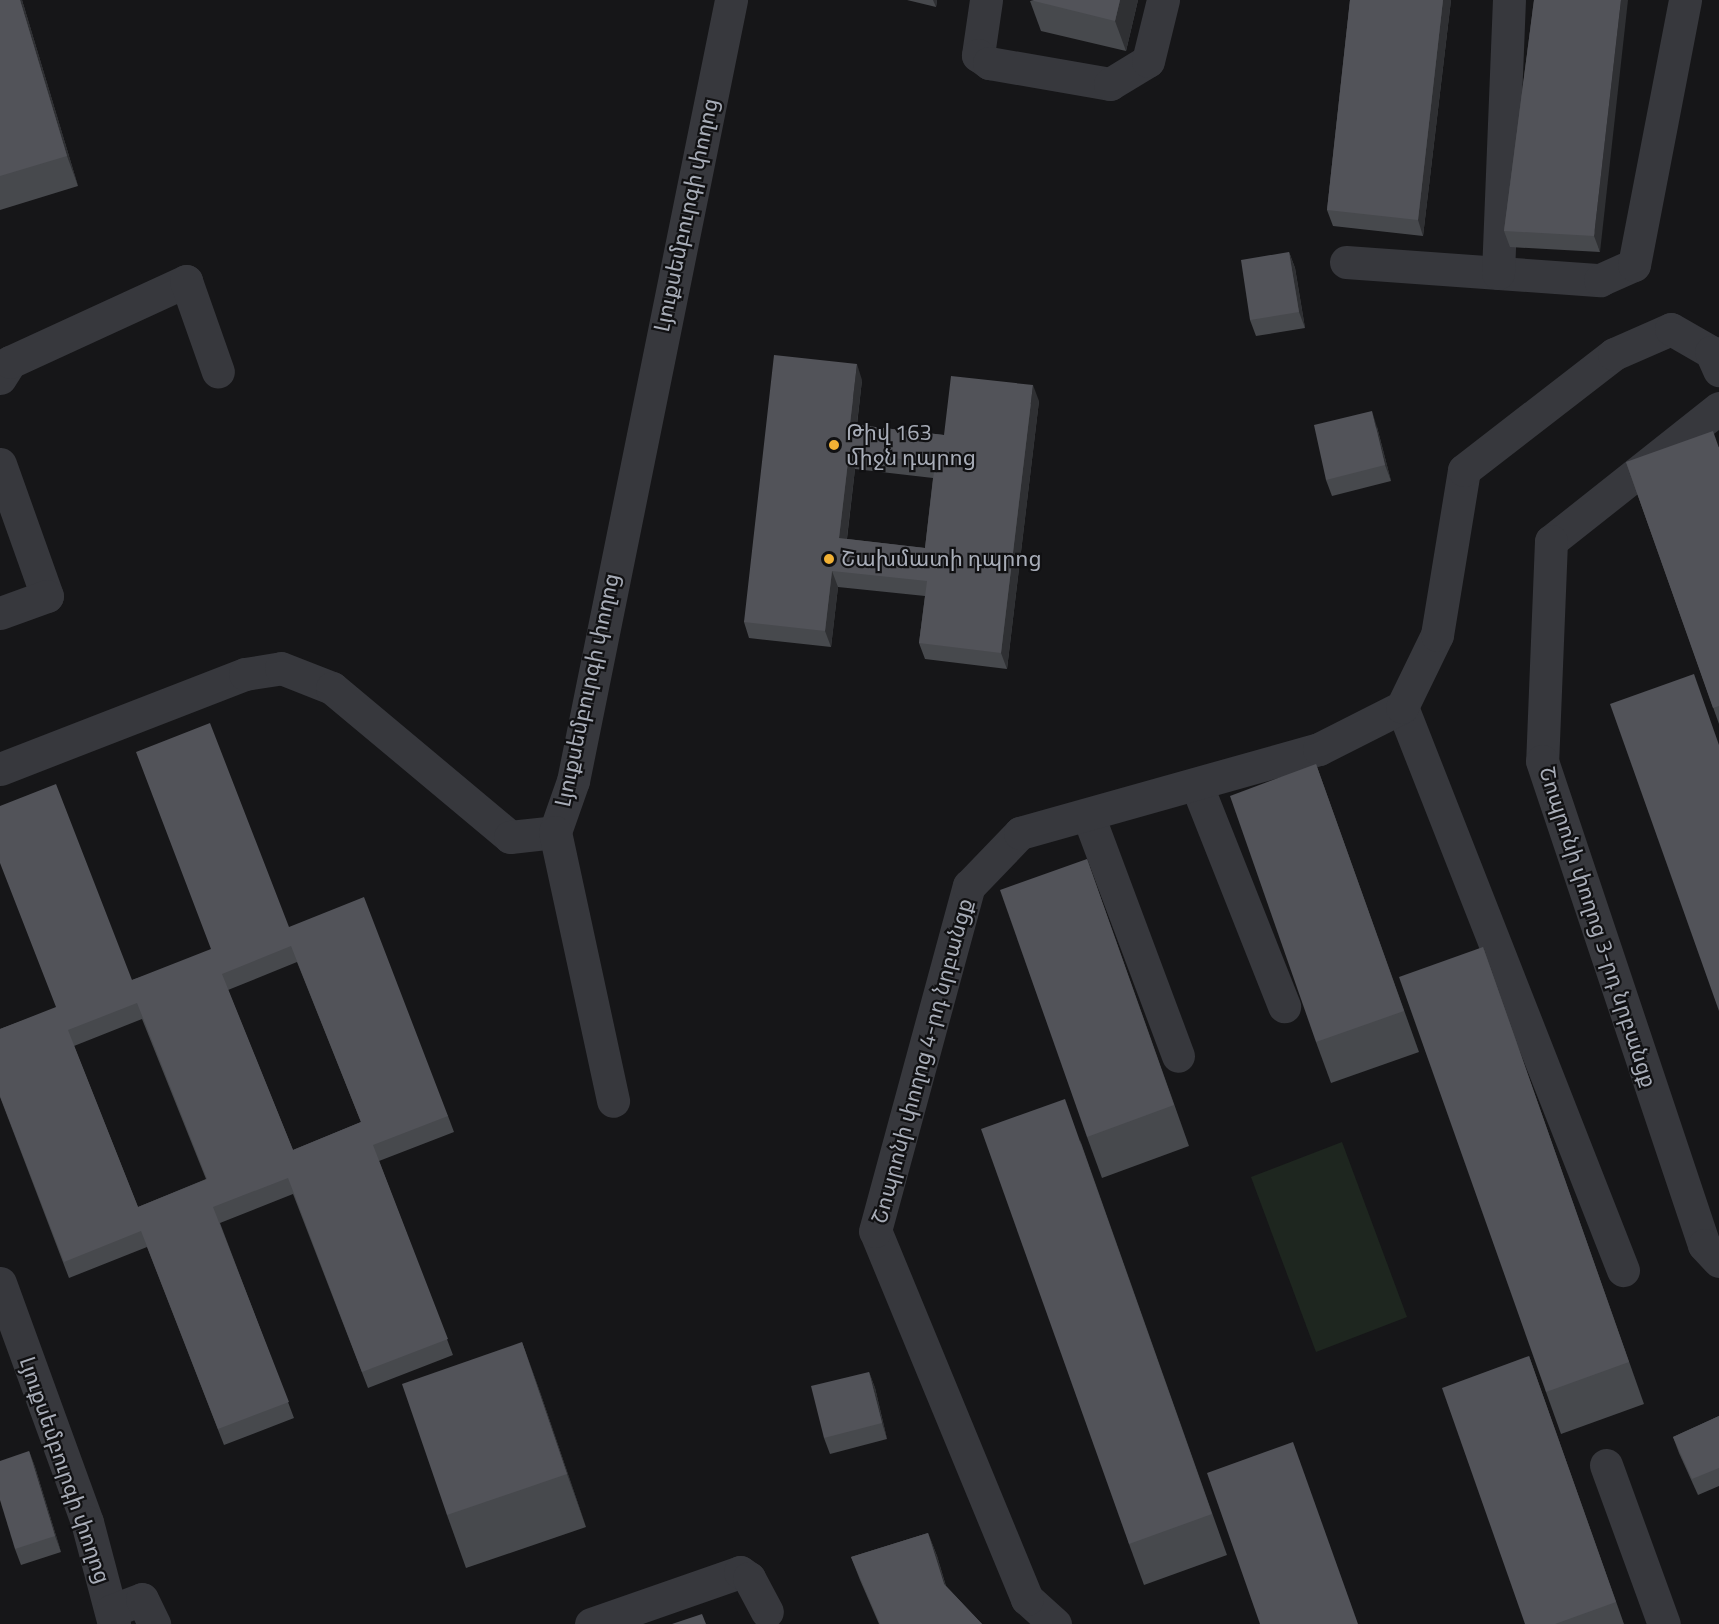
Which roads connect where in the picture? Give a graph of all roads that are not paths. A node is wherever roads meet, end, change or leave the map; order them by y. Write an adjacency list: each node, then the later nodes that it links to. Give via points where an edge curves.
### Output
1 (731, 0): 18 (street, Լյուքսեմբուրգի փողոց, via 573,781)
2 (986, 0): 3 (street, via 978,33 978,55 988,63 1110,84 1148,61)
3 (1163, 0)
4 (1509, 0): 7 (street)
5 (1685, 0): 7 (street, via 1634,265 1600,280)
6 (1346, 262): 7 (street)
7 (1498, 273)
8 (1719, 370): 14 (street, via 1711,352 1671,329 1614,354 1464,470 1437,635)
9 (218, 372): 10 (street, via 186,281 10,362)
10 (0, 378)
11 (1719, 408): 22 (street, Շոպրոնի փողոց 3-րդ նրբանցք, via 1551,541 1542,761 1704,1245)
12 (0, 464): 13 (street, via 47,596)
13 (0, 613)
14 (1402, 707): 16 (street, Շոպրոնի փողոց 4-րդ նրբանցք, via 1319,749); 23 (street)
15 (0, 769): 18 (street, Լյուքսեմբուրգի փողոց, via 245,674 281,668 332,688 510,837)
16 (1197, 786): 17 (street, Շոպրոնի փողոց 4-րդ նրբանցք); 19 (street)
17 (1088, 815): 20 (street); 30 (street, Շոպրոնի փողոց 4-րդ նրբանցք, via 1020,833 969,886 875,1231 1027,1599)
18 (555, 832): 21 (street)
19 (1284, 1006)
20 (1178, 1056)
21 (613, 1101)
22 (1719, 1262)
23 (1623, 1270)
24 (0, 1283): 27 (street, Լյուքսեմբուրգի փողոց, via 87,1522)
25 (1606, 1465): 31 (street)
26 (767, 1612): 29 (street, via 749,1578 740,1572)
27 (112, 1617): 28 (street, via 142,1599)
28 (154, 1624)
29 (591, 1624)
30 (1055, 1624)
31 (1664, 1624)

